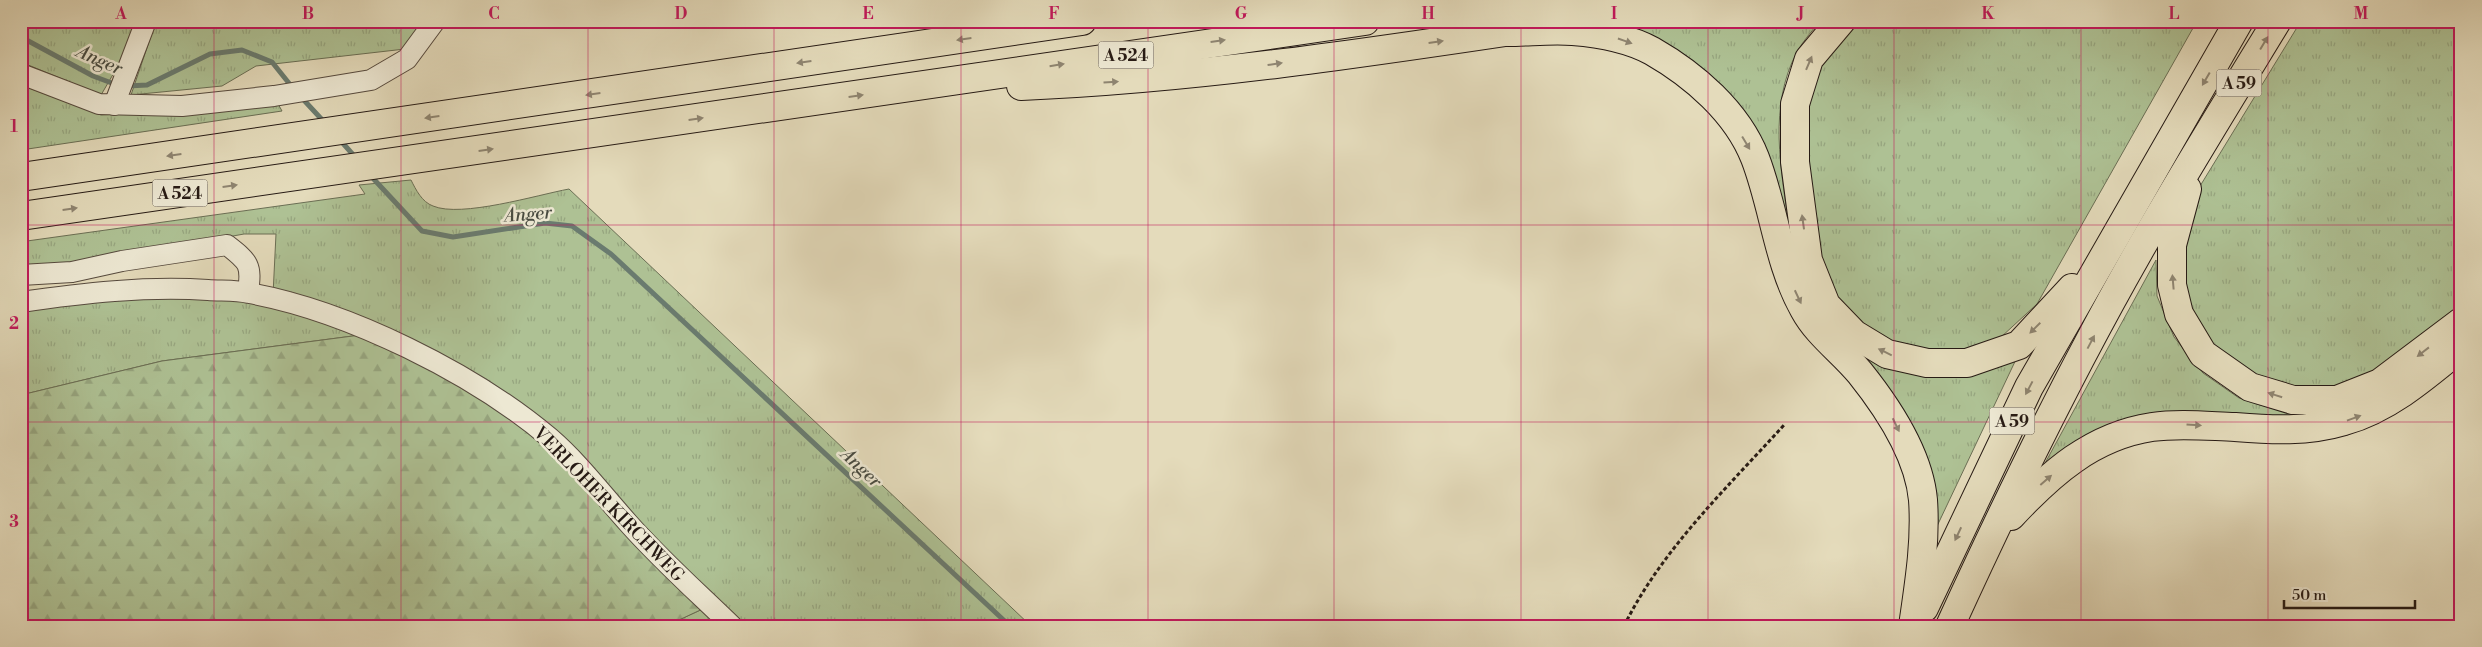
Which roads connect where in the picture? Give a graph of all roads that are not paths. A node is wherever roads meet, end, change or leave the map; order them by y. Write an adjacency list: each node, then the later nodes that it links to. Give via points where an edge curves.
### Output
1 (146, 21): 12 (street)
2 (435, 21): 12 (street, via 407,59 371,80 318,90 182,106)
3 (1082, 21): 14 (highway, A 524, one-way to 14)
4 (1365, 21): 11 (highway, A 524, one-way to 4)
5 (1579, 21): 9 (highway)
6 (1841, 21): 16 (highway, one-way to 6, via 2060,304 2019,345 1967,364 1927,363 1887,354 1854,334 1826,305 1808,260 1795,162 1795,104 1809,59)
7 (2239, 21): 16 (highway, A 59, one-way to 16)
8 (2277, 21): 13 (highway, A 59, one-way to 8)
9 (1508, 32): 11 (highway, one-way to 9, via 1142,80); 24 (highway, one-way to 24, via 1573,31 1615,38 1651,50 1699,84 1728,112 1754,156 1792,285 1804,310 1828,342 1859,372 1892,416 1911,454 1923,498 1923,552)
10 (21, 74): 12 (street, via 99,104)
11 (888, 91): 15 (highway, A 524, one-way to 11)
12 (116, 100)
13 (2202, 144): 20 (highway, one-way to 13, via 2380,383 2337,400 2293,400 2250,387 2203,354 2179,314 2172,285 2172,245 2180,207); 22 (highway, A 59, one-way to 13, via 2138,253)
14 (21, 177)
15 (21, 216)
16 (2123, 224): 24 (highway, A 59, one-way to 24, via 2029,387)
17 (21, 275): 18 (street, via 72,272 227,245 245,259 251,270)
18 (248, 292): 19 (street, VERLOHER KIRCHWEG, via 138,289); 23 (street, VERLOHER KIRCHWEG, via 319,312 390,340 477,386 520,415 551,440 676,574)
19 (21, 302)
20 (2461, 322)
21 (2461, 347): 22 (highway, one-way to 21, via 2066,462 2100,442 2151,427 2186,425 2299,430 2343,422 2368,413 2406,389)
22 (1988, 541): 25 (highway, A 59)
23 (732, 626)
24 (1914, 626)
25 (1950, 626)

